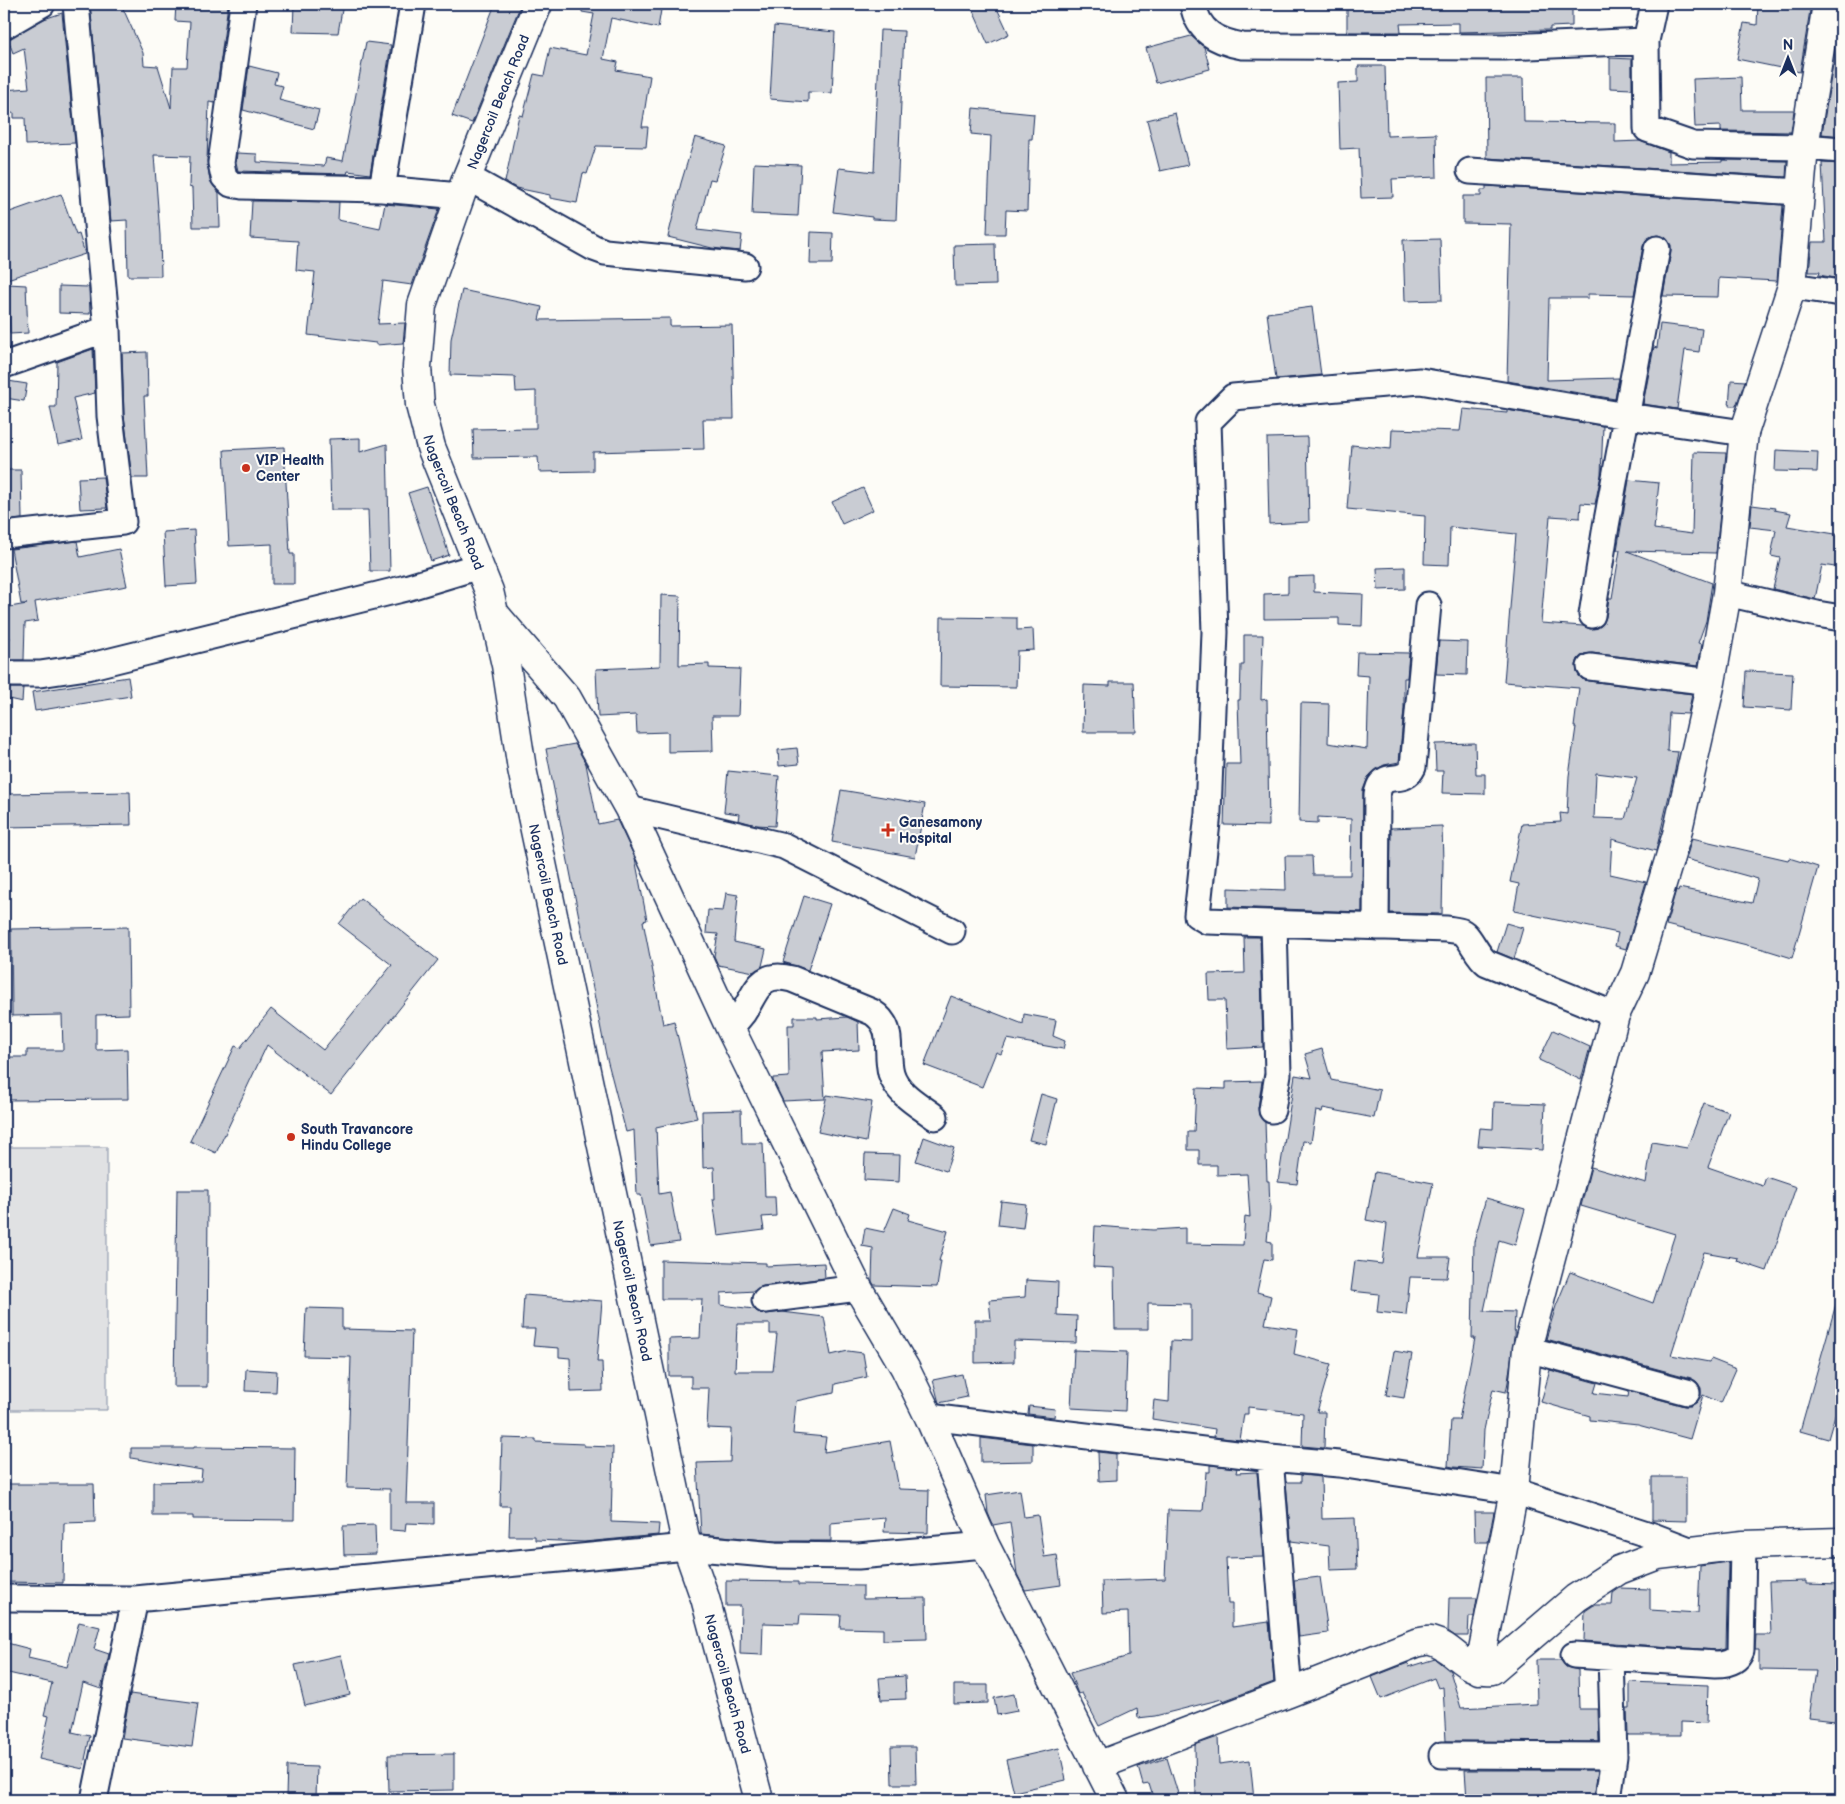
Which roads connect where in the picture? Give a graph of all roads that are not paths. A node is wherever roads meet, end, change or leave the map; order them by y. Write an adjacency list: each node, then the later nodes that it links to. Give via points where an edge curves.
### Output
1 (42, 4): 9 (street)
2 (76, 4): 21 (street)
3 (243, 4): 15 (street, via 222,153 224,176 230,184)
4 (413, 4): 15 (street)
5 (538, 4): 14 (street, Nagercoil Beach Road)
6 (1193, 4): 10 (street, via 1195,17 1207,32 1224,42 1242,46 1505,47)
7 (1654, 4): 10 (street)
8 (1830, 21): 11 (street)
9 (4, 26)
10 (1646, 41): 11 (street, via 1647,128 1693,145)
11 (1804, 147): 12 (street); 16 (street)
12 (1841, 150)
13 (1470, 171): 16 (street)
14 (464, 186): 15 (street); 18 (street, via 605,252); 26 (street, Nagercoil Beach Road, via 422,305 417,367 420,405 431,447)
15 (382, 189)
16 (1799, 192): 19 (street)
17 (1657, 249): 23 (street)
18 (745, 266)
19 (1792, 286): 20 (street); 24 (street)
20 (1841, 293)
21 (107, 330): 22 (street); 25 (street, via 110,416 123,522)
22 (4, 365)
23 (1627, 416): 24 (street); 30 (street); 36 (street, via 1420,382 1233,397 1208,422 1215,632 1208,814 1197,915 1207,921)
24 (1744, 433): 27 (street)
25 (4, 535)
26 (479, 566): 29 (street, Nagercoil Beach Road); 33 (street, via 406,588 96,665 40,674)
27 (1726, 593): 31 (street); 34 (street)
28 (1428, 605): 37 (street, via 1413,767 1405,777 1381,783 1377,794)
29 (495, 614): 35 (street, via 567,698); 53 (street, Nagercoil Beach Road, via 524,779)
30 (1592, 615)
31 (1841, 618)
32 (1590, 667): 34 (street)
33 (4, 674)
34 (1711, 682): 39 (street, via 1677,834 1635,973)
35 (630, 809): 38 (street, via 784,846); 40 (street)
36 (1274, 924): 37 (street); 41 (street, via 1278,1074)
37 (1376, 926): 39 (street, via 1461,931 1487,963)
38 (952, 931)
39 (1615, 1015): 45 (street)
40 (730, 1028): 42 (street, via 758,985 778,976 872,1012 885,1023 891,1073 896,1082 908,1099); 43 (street)
41 (1272, 1110)
42 (935, 1116)
43 (858, 1288): 44 (street); 47 (street, via 905,1368)
44 (764, 1300)
45 (1527, 1350): 46 (street); 49 (street)
46 (1687, 1392)
47 (929, 1417): 48 (street); 51 (street)
48 (1270, 1458): 49 (street, via 1340,1464); 60 (street)
49 (1514, 1491): 54 (street); 59 (street)
50 (1841, 1542): 52 (street)
51 (985, 1545): 53 (street, via 858,1556 775,1555); 63 (street)
52 (1743, 1545): 54 (street); 58 (street, via 1739,1656 1724,1664)
53 (687, 1548): 56 (street); 65 (street, Nagercoil Beach Road, via 705,1598)
54 (1692, 1551): 59 (street, via 1658,1556 1619,1570 1576,1598 1492,1670)
55 (4, 1598): 56 (street)
56 (134, 1599): 64 (street)
57 (1574, 1655): 58 (street)
58 (1611, 1657): 62 (street)
59 (1479, 1670): 60 (street, via 1430,1640)
60 (1289, 1693): 63 (street)
61 (1442, 1755): 62 (street)
62 (1614, 1756): 67 (street)
63 (1097, 1766): 66 (street)
64 (94, 1800)
65 (759, 1800)
66 (1116, 1800)
67 (1608, 1800)

